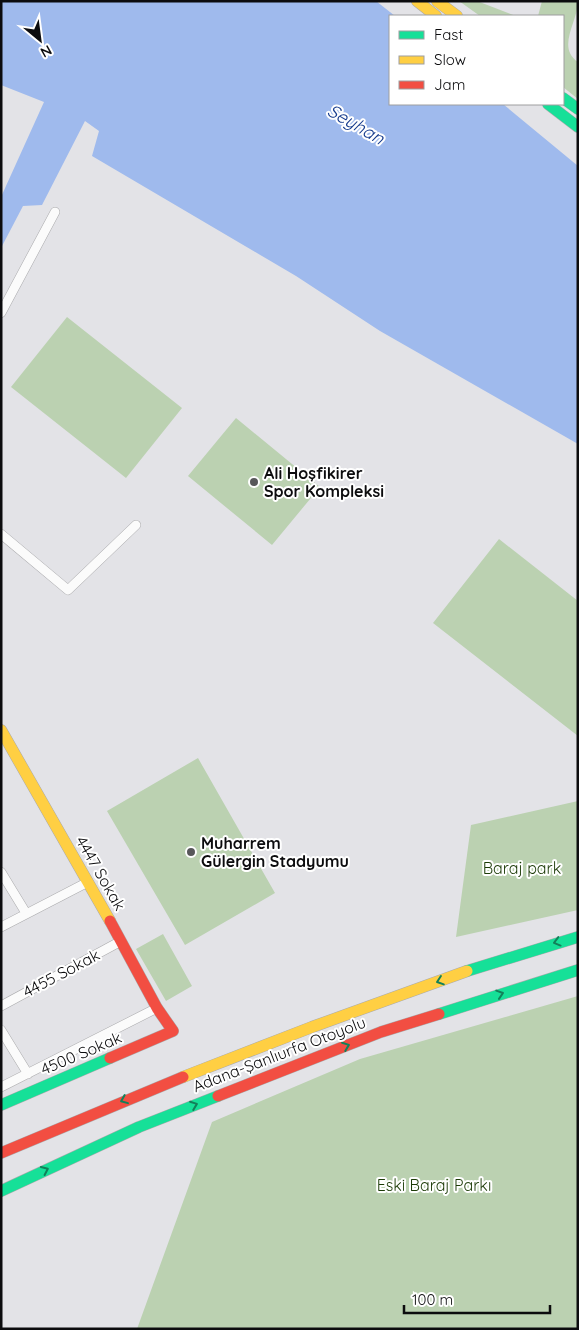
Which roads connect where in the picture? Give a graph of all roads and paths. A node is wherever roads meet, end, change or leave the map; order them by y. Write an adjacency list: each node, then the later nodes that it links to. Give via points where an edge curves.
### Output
1 (417, 1): 3 (main road)
2 (437, 1): 4 (main road)
3 (435, 15)
4 (456, 15)
5 (564, 99): 7 (main road)
6 (549, 105): 8 (main road)
7 (578, 110)
8 (578, 127)
9 (55, 212): 10 (street)
10 (1, 313)
11 (136, 525): 12 (street, via 68,590)
12 (1, 534)
13 (1, 730): 15 (main road, 4447 Sokak)
14 (1, 872): 16 (street)
15 (88, 882): 16 (street); 19 (main road, 4447 Sokak)
16 (26, 913): 17 (street)
17 (1, 927)
18 (578, 936): 28 (main road, Adana-Şanlıurfa Otoyolu, one-way to 28, via 366,1006)
19 (121, 941): 21 (street, 4455 Sokak); 22 (main road, 4447 Sokak)
20 (578, 970): 29 (main road, Adana-Şanlıurfa Otoyolu, one-way to 20, via 139,1127 381,1032)
21 (1, 1006)
22 (157, 1008): 24 (main road, 4447 Sokak); 25 (street)
23 (1, 1030): 25 (street)
24 (174, 1031): 27 (main road, 4500 Sokak)
25 (28, 1074): 26 (street)
26 (1, 1087)
27 (1, 1105)
28 (1, 1152)
29 (1, 1191)

